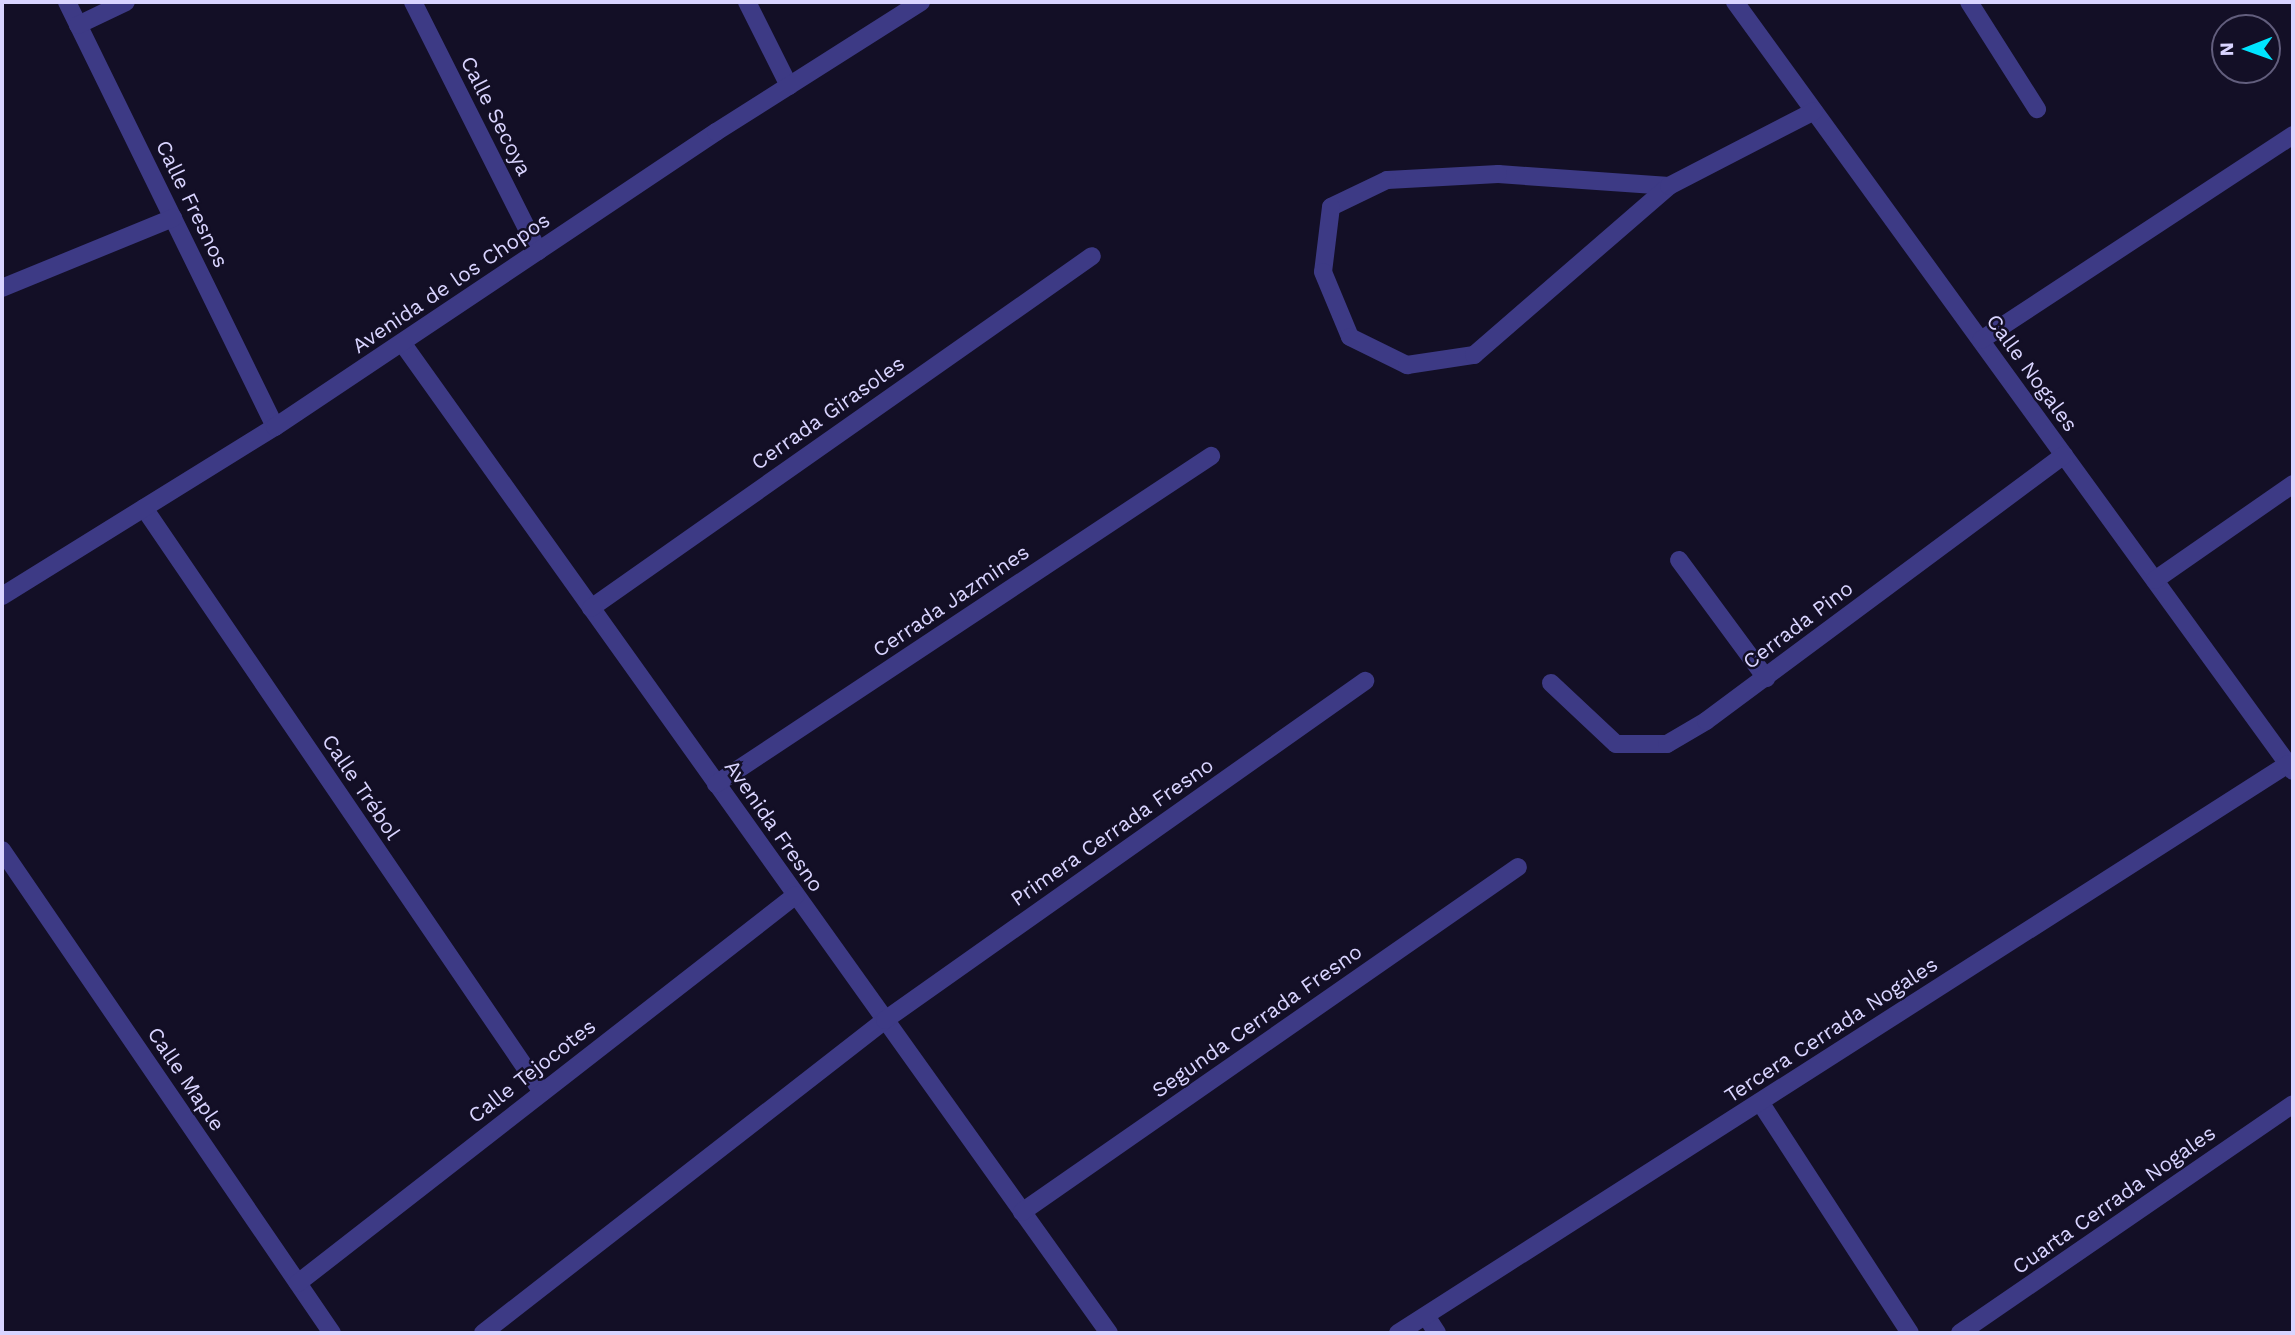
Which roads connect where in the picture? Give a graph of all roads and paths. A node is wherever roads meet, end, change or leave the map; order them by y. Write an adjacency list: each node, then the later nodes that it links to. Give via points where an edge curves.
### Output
1 (67, 2): 8 (street, Calle Fresnos)
2 (126, 2): 8 (street)
3 (414, 2): 15 (street, Calle Secoya)
4 (747, 2): 9 (street)
5 (921, 2): 9 (street, Avenida de los Chopos)
6 (1735, 2): 11 (street, Calle Nogales)
7 (1969, 2): 10 (street)
8 (78, 25): 14 (street, Calle Fresnos)
9 (789, 86): 15 (street, Avenida de los Chopos)
10 (2037, 109)
11 (1814, 111): 13 (street); 18 (street, Calle Nogales)
12 (2293, 135): 18 (street)
13 (1669, 186): 13 (street, via 1474,355 1406,365 1350,337 1323,272 1331,207 1387,180 1498,174)
14 (173, 218): 17 (street); 20 (street, Calle Fresnos)
15 (538, 251): 19 (street, Avenida de los Chopos)
16 (1092, 256): 28 (street, Cerrada Girasoles)
17 (2, 288)
18 (1981, 341): 21 (street, Calle Nogales)
19 (402, 344): 20 (street, Avenida de los Chopos); 28 (street, Avenida Fresno)
20 (275, 427): 24 (street, Avenida de los Chopos)
21 (2064, 455): 26 (street, Calle Nogales); 29 (street, Cerrada Pino)
22 (1211, 456): 33 (street, Cerrada Jazmines)
23 (2293, 484): 26 (street)
24 (144, 508): 27 (street, Avenida de los Chopos); 38 (street, Calle Trébol)
25 (1679, 560): 29 (street)
26 (2155, 580): 32 (street, Calle Nogales)
27 (2, 596)
28 (591, 608): 33 (street, Avenida Fresno)
29 (1766, 678): 31 (street, Cerrada Pino, via 1667,744 1616,744)
30 (1365, 681): 37 (street, Primera Cerrada Fresno)
31 (1551, 683)
32 (2291, 767): 39 (street, Tercera Cerrada Nogales)
33 (716, 784): 36 (street, Avenida Fresno)
34 (2, 850): 42 (street, Calle Maple)
35 (1518, 867): 41 (street, Segunda Cerrada Fresno)
36 (796, 895): 37 (street, Avenida Fresno); 38 (street, Calle Tejocotes)
37 (885, 1020): 41 (street, Avenida Fresno); 45 (street, Primera Cerrada Fresno)
38 (542, 1092): 42 (street, Calle Tejocotes)
39 (1760, 1102): 43 (street, Tercera Cerrada Nogales); 49 (street)
40 (2293, 1104): 50 (street, Cuarta Cerrada Nogales)
41 (1022, 1212): 46 (street, Avenida Fresno)
42 (298, 1283): 44 (street, Calle Maple)
43 (1426, 1316): 47 (street, Tercera Cerrada Nogales); 48 (street)
44 (332, 1333)
45 (483, 1333)
46 (1108, 1333)
47 (1398, 1333)
48 (1437, 1333)
49 (1910, 1333)
50 (1959, 1333)

